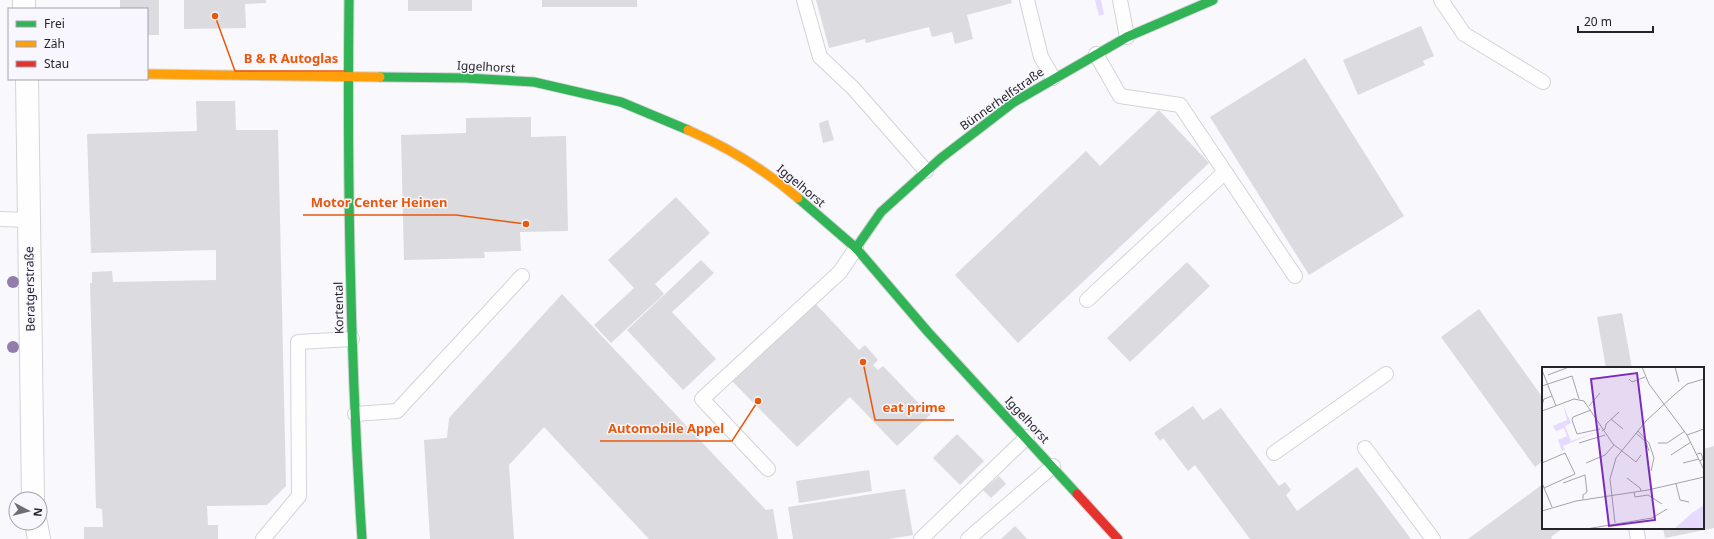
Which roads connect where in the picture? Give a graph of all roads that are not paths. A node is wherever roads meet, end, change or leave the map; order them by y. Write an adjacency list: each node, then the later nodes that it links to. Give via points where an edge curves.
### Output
1 (349, 0): 10 (street, Kortental)
2 (804, 0): 14 (lane, via 820,57 853,88)
3 (1027, 0): 11 (lane, via 1041,57)
4 (1120, 0): 7 (lane)
5 (1213, 0): 7 (street, Bünnerhelfstraße)
6 (1441, 0): 13 (lane, via 1464,34)
7 (1127, 37): 8 (street, Bünnerhelfstraße)
8 (1096, 54): 11 (street, Bünnerhelfstraße); 15 (lane, via 1120,96 1180,105)
9 (148, 74): 10 (street)
10 (348, 76): 18 (street, Iggelhorst, via 534,82 621,102 713,141 771,175); 22 (street, Kortental)
11 (1053, 78): 14 (street, Bünnerhelfstraße, via 1014,102)
12 (27, 80): 17 (street, Beratgerstraße)
13 (1543, 82)
14 (926, 171): 18 (street, Bünnerhelfstraße, via 881,212)
15 (1225, 172): 20 (lane); 21 (lane)
16 (0, 219): 17 (lane)
17 (29, 220): 30 (street, Beratgerstraße)
18 (856, 248): 25 (street, Iggelhorst, via 928,332); 29 (lane, via 840,272 702,399)
19 (522, 276): 24 (lane, via 397,411)
20 (1294, 276)
21 (1087, 300)
22 (352, 339): 24 (street, Kortental); 32 (lane, via 298,342 299,496)
23 (1386, 374): 27 (lane)
24 (355, 414): 33 (street, Kortental)
25 (1027, 437): 28 (street, Iggelhorst); 34 (lane)
26 (1365, 448): 37 (lane)
27 (1274, 453)
28 (1053, 466): 35 (lane); 36 (street, Iggelhorst)
29 (768, 469)
30 (33, 491)
31 (1636, 529): 38 (lane)
32 (263, 539)
33 (362, 539)
34 (921, 539)
35 (968, 539)
36 (1118, 539)
37 (1433, 539)
38 (1638, 539)

